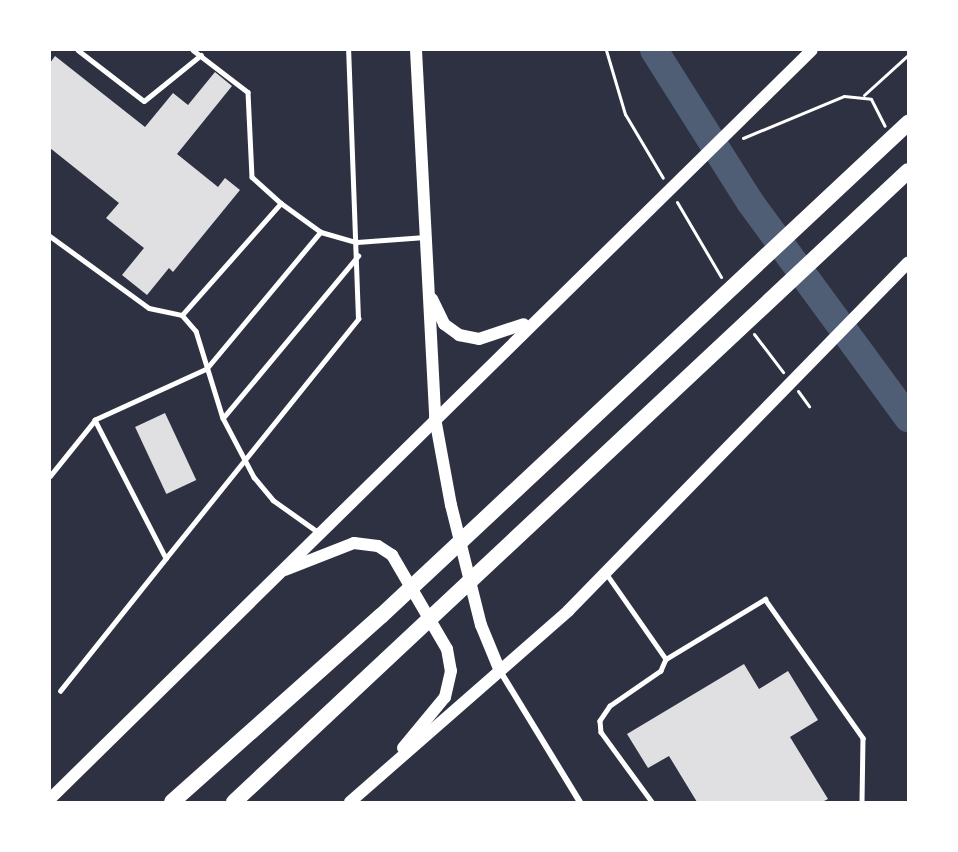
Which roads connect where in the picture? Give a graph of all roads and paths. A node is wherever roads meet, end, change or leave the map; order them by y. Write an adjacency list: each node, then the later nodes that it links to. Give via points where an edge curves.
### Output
1 (78, 50): 6 (lane, via 144,100)
2 (193, 50): 6 (lane)
3 (348, 50): 15 (lane)
4 (416, 50): 14 (main road)
5 (812, 50): 20 (main road)
6 (201, 55): 11 (lane, via 248,92 252,177)
7 (909, 55): 8 (path)
8 (864, 95)
9 (909, 123): 35 (highway, via 381,616)
10 (909, 171): 39 (highway)
11 (281, 203): 12 (lane); 19 (lane)
12 (321, 232): 15 (lane); 21 (lane)
13 (50, 236): 19 (lane, via 149,308)
14 (425, 237): 15 (lane); 18 (main road)
15 (357, 242): 16 (lane)
16 (357, 256): 22 (lane); 25 (lane, via 358,320)
17 (909, 262): 29 (main road)
18 (428, 289): 20 (main road, via 444,324 459,335 499,335); 23 (main road)
19 (182, 315): 21 (lane, via 196,331)
20 (531, 321): 23 (main road)
21 (207, 369): 22 (lane); 24 (lane)
22 (223, 418): 25 (lane)
23 (435, 418): 27 (main road); 32 (main road, via 453,516 481,625)
24 (95, 420): 26 (lane); 28 (lane)
25 (245, 460): 27 (lane, via 273,500); 28 (lane)
26 (50, 476)
27 (318, 533): 30 (main road)
28 (166, 558): 33 (lane)
29 (605, 572): 31 (lane); 32 (main road)
30 (276, 574): 34 (main road, via 333,549 378,546 392,555 447,649 451,671 444,697); 36 (main road)
31 (666, 659): 42 (lane, via 661,671 610,706 600,721 601,732); 43 (lane, via 765,599 863,738)
32 (500, 671): 34 (main road); 41 (street)
33 (60, 691)
34 (379, 777): 40 (main road)
35 (185, 789): 37 (highway); 38 (highway)
36 (50, 799)
37 (167, 802)
38 (172, 802)
39 (234, 802)
40 (350, 802)
41 (580, 802)
42 (652, 802)
43 (862, 802)

